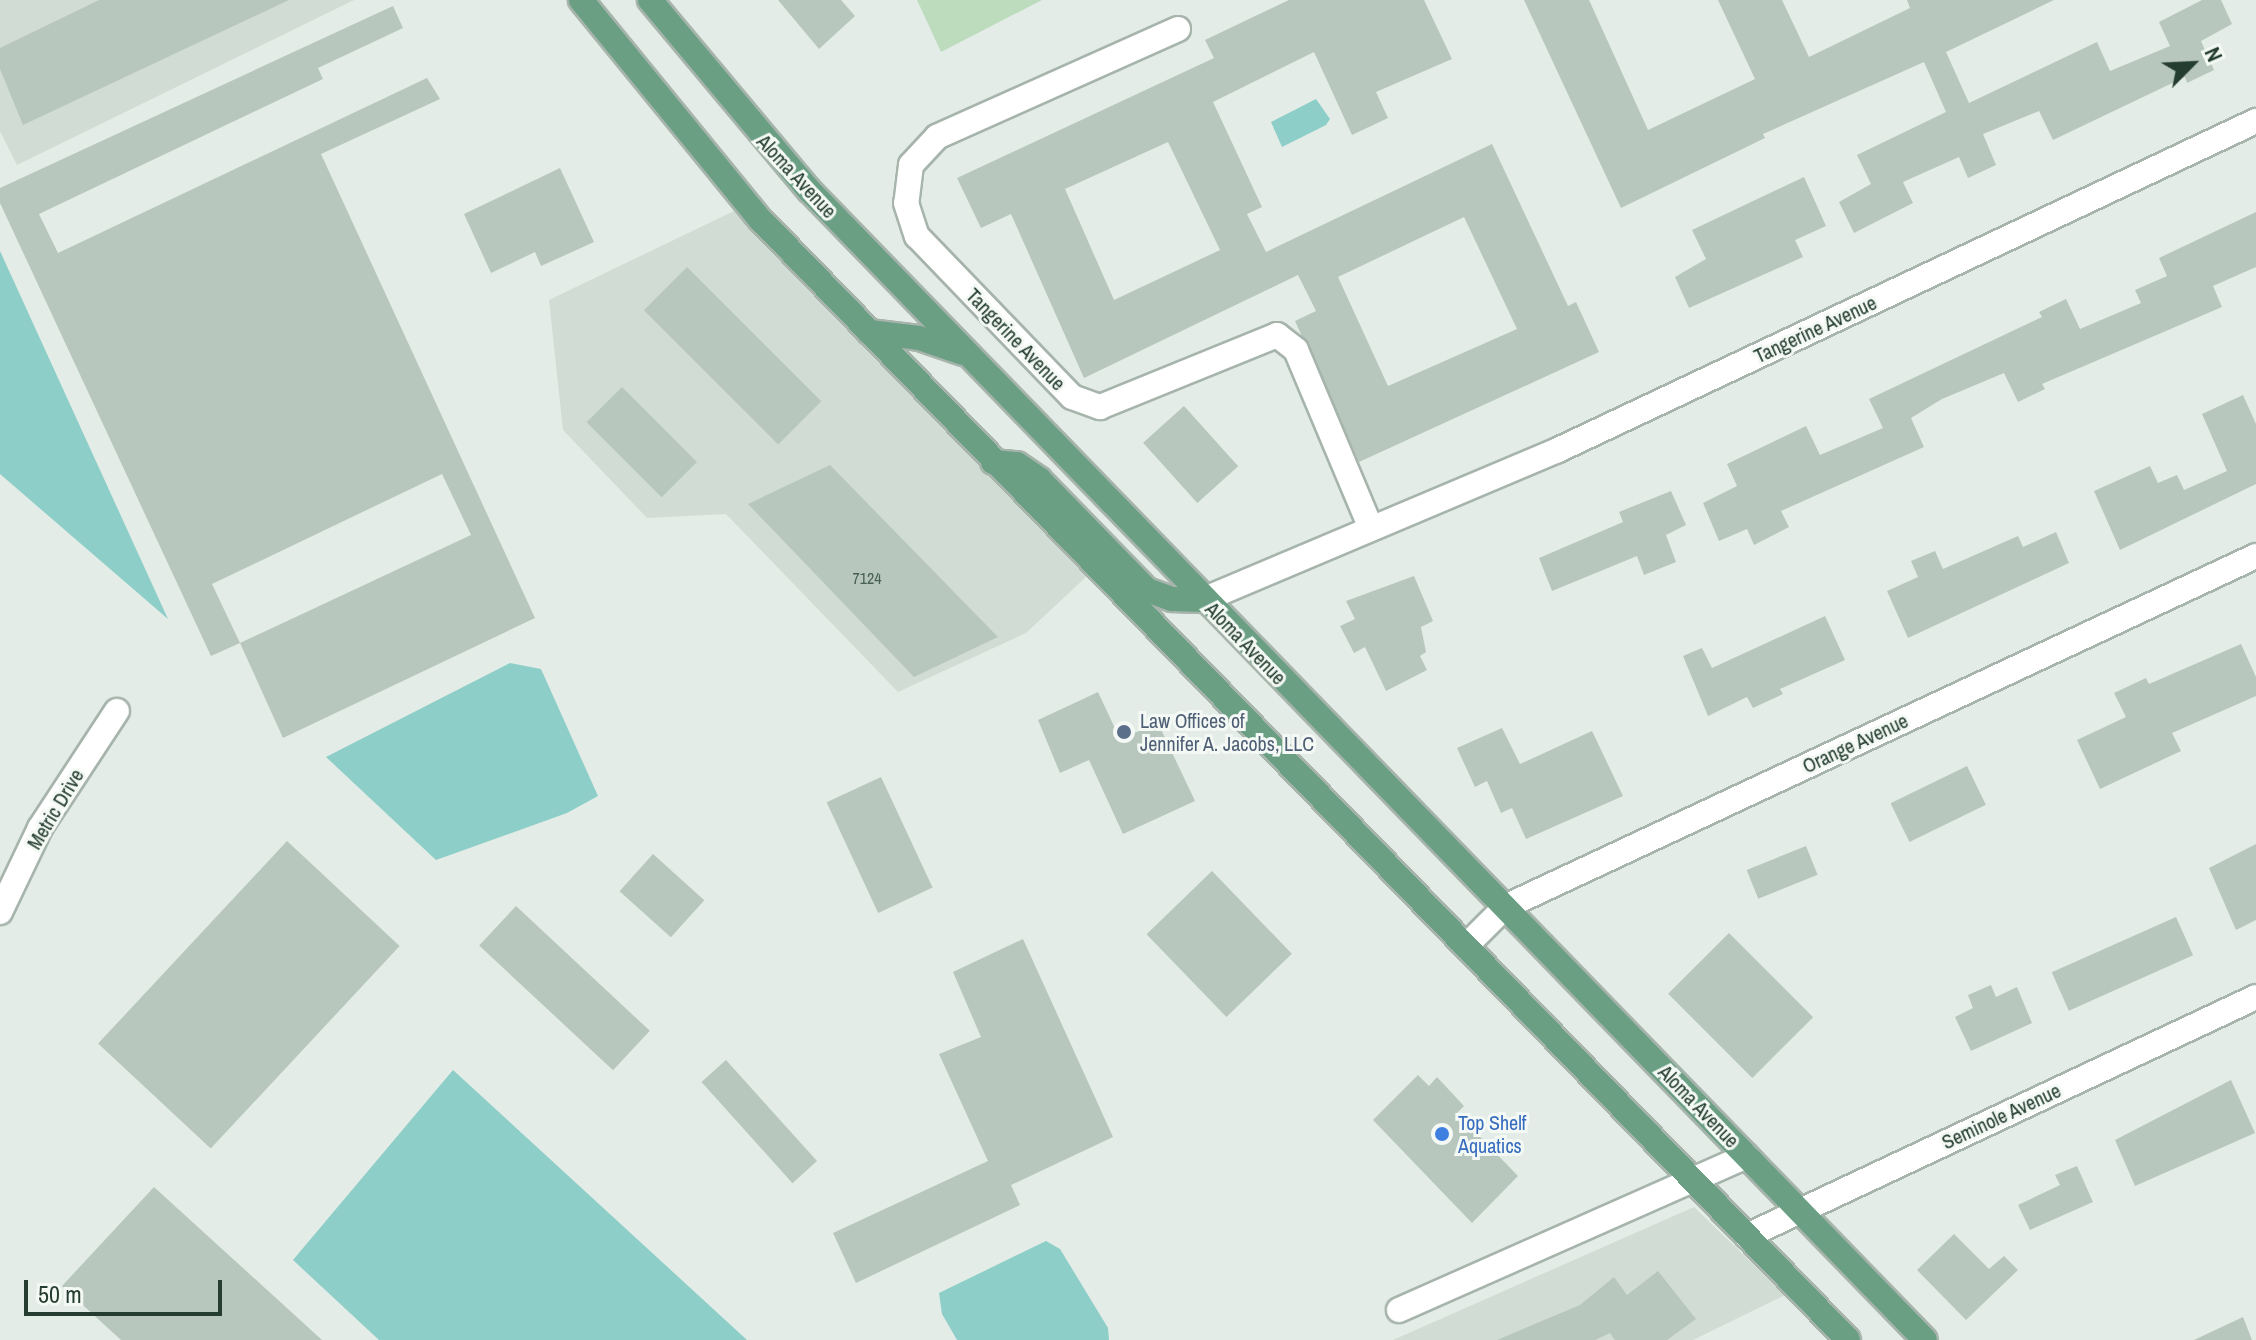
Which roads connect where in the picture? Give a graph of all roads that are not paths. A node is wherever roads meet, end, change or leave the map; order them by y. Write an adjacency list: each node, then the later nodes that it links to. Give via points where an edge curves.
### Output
1 (581, 0): 5 (main road, via 711,165)
2 (650, 0): 6 (main road, Aloma Avenue, via 790,170)
3 (1178, 29): 8 (street, Tangerine Avenue, via 937,137 911,165 906,203 917,236 1072,397 1100,407 1277,335 1296,350)
4 (2256, 121): 8 (street, Tangerine Avenue, via 1558,450)
5 (869, 332): 6 (main road, via 919,338); 7 (main road)
6 (969, 355): 10 (main road, Aloma Avenue)
7 (993, 462): 10 (main road, via 1017,464 1039,479 1147,590 1172,599); 14 (main road)
8 (1370, 526): 10 (street, Tangerine Avenue)
9 (2256, 556): 12 (street, Orange Avenue)
10 (1203, 600): 12 (main road, Aloma Avenue)
11 (117, 711): 13 (street, Metric Drive, via 40,828)
12 (1505, 907): 14 (street, Orange Avenue); 16 (main road, Aloma Avenue)
13 (0, 912)
14 (1466, 946): 17 (main road)
15 (2256, 997): 18 (street, Seminole Avenue)
16 (1746, 1156): 17 (street); 18 (main road, Aloma Avenue)
17 (1692, 1180): 19 (main road); 20 (street)
18 (1799, 1210): 19 (street, Seminole Avenue); 22 (main road, Aloma Avenue)
19 (1747, 1236): 21 (main road)
20 (1399, 1310)
21 (1848, 1340)
22 (1925, 1340)

